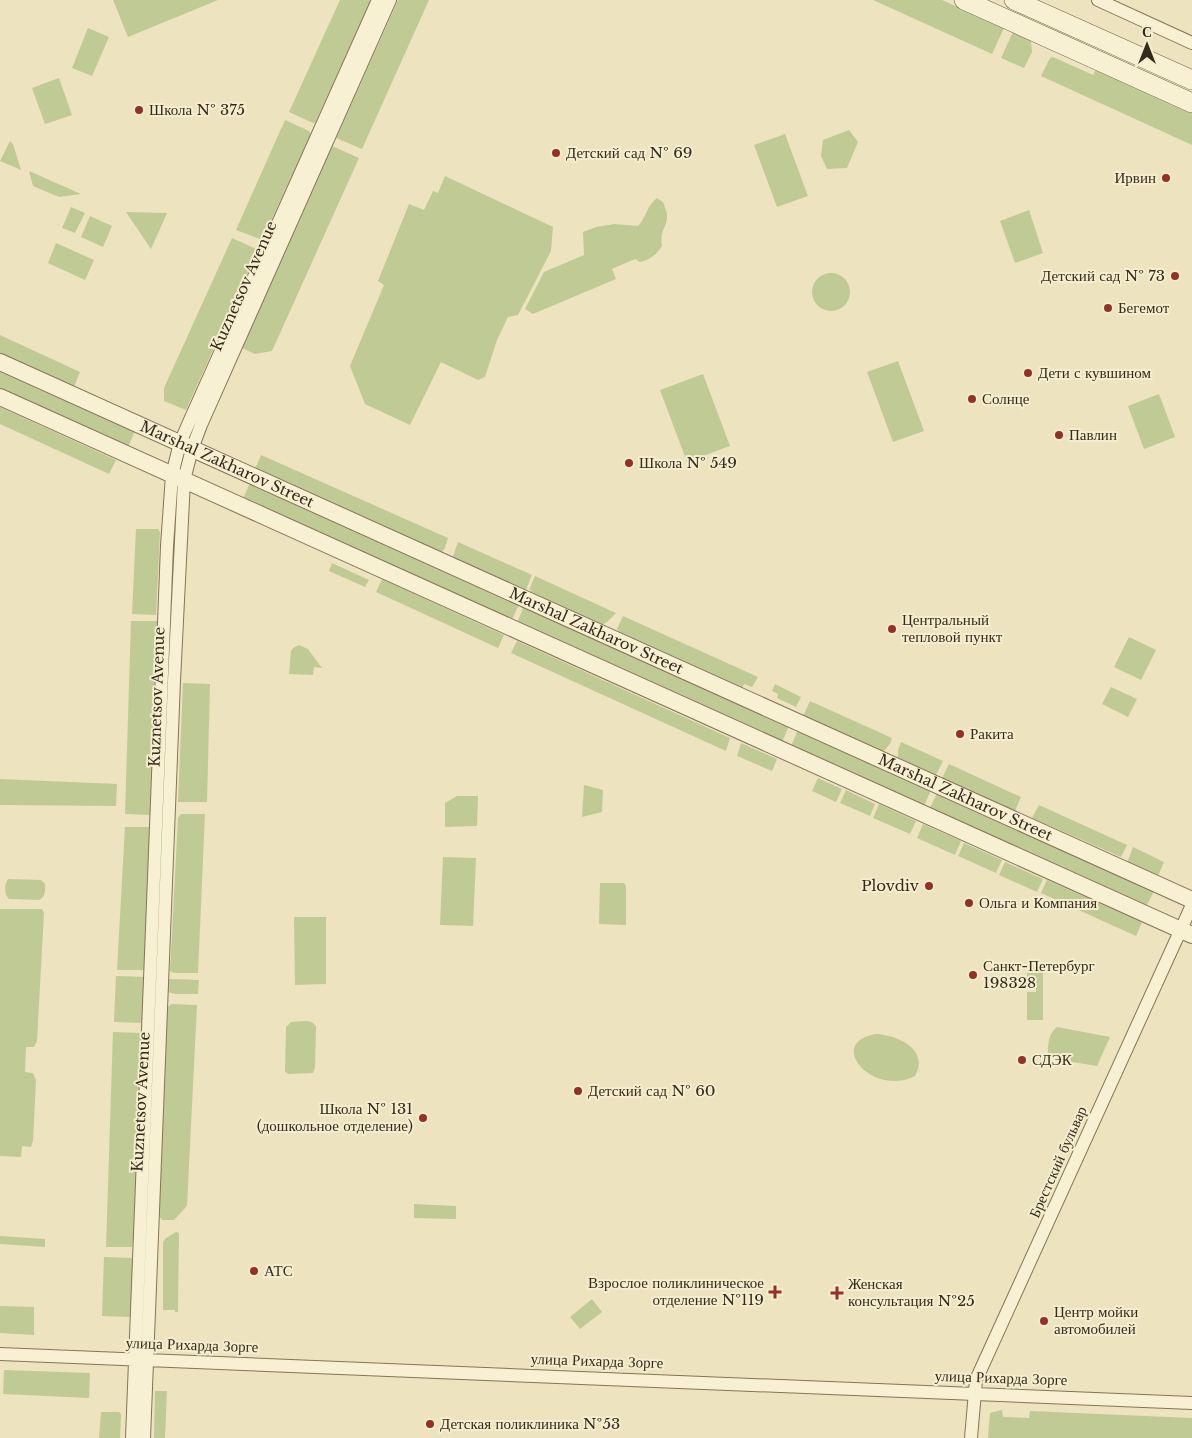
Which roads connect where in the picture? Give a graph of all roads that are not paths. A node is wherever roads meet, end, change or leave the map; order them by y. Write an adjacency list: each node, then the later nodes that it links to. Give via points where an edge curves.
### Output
1 (378, 0): 11 (street, Kuznetsov Avenue)
2 (390, 0): 11 (street, Kuznetsov Avenue, via 204,416)
3 (964, 0): 8 (main road)
4 (1014, 0): 7 (main road)
5 (1098, 0): 6 (street)
6 (1192, 43)
7 (1192, 80)
8 (1192, 103)
9 (0, 362): 11 (street, Marshal Zakharov Street)
10 (0, 397): 12 (street, Marshal Zakharov Street)
11 (186, 446): 12 (street, Kuznetsov Avenue); 13 (street, Marshal Zakharov Street)
12 (178, 477): 15 (street, Marshal Zakharov Street); 17 (street, Kuznetsov Avenue, via 167,546)
13 (1192, 900)
14 (1192, 905): 15 (street, Брестский бульвар)
15 (1187, 932): 18 (street, Брестский бульвар, via 976,1380)
16 (0, 1354): 17 (street, улица Рихарда Зорге)
17 (141, 1359): 18 (street, улица Рихарда Зорге); 20 (street, Kuznetsov Avenue); 21 (street, Kuznetsov Avenue)
18 (975, 1394): 19 (street, улица Рихарда Зорге); 22 (street, Брестский бульвар)
19 (1192, 1403)
20 (132, 1438)
21 (144, 1438)
22 (972, 1438)

